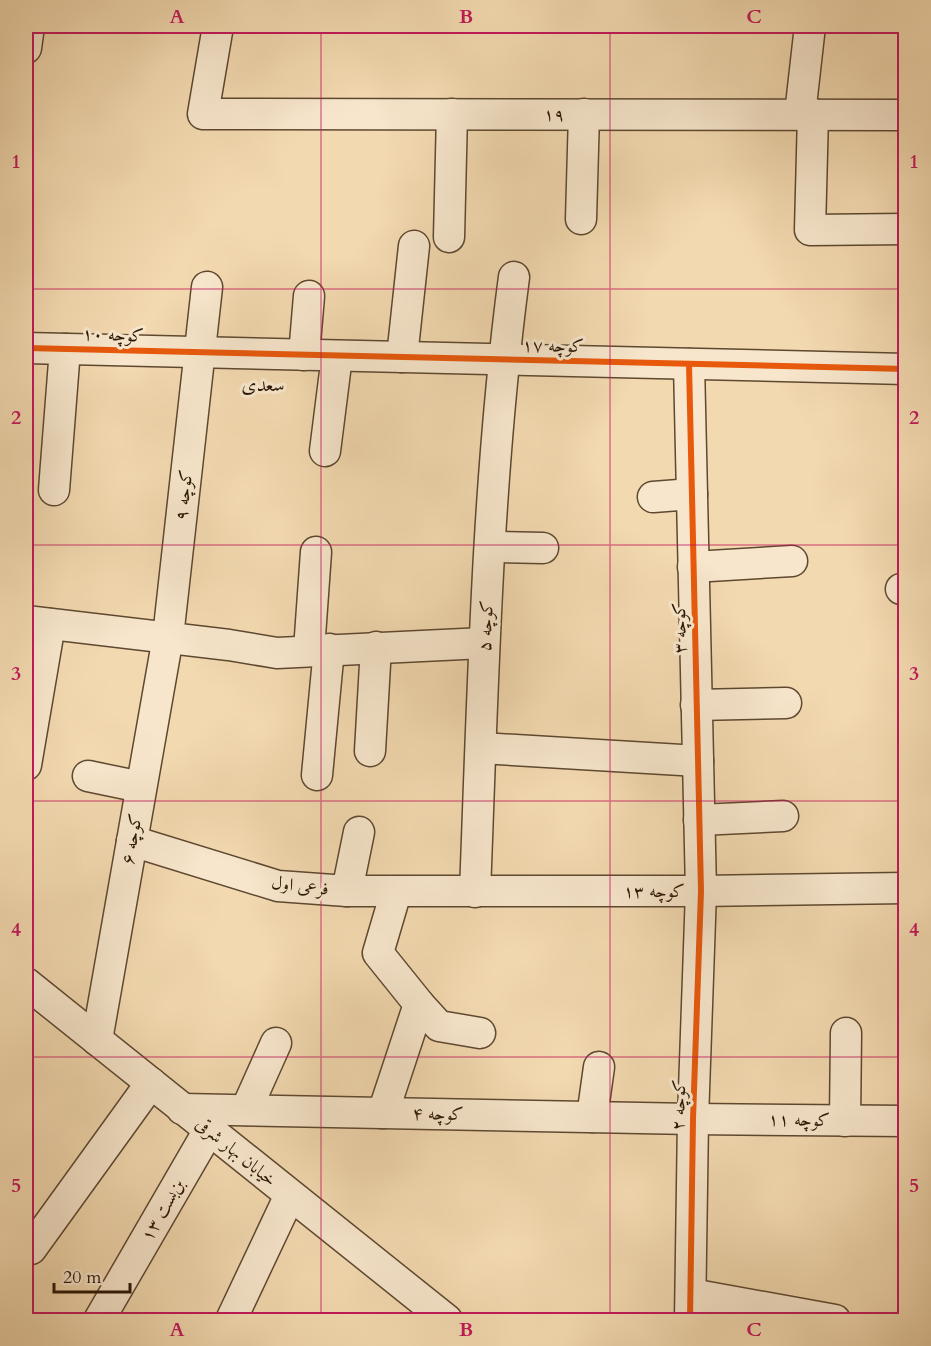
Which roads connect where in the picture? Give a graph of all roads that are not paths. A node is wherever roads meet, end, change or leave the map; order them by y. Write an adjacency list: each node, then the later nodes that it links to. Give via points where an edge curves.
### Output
1 (29, 26): 4 (street)
2 (218, 26): 5 (street, ۱۹, via 203,114)
3 (810, 26): 7 (street)
4 (26, 48)
5 (452, 114): 6 (street, ۱۹); 11 (street)
6 (584, 114): 7 (street, ۱۹); 9 (street)
7 (806, 114): 8 (street, ۱۹); 10 (street, via 810,230)
8 (906, 115)
9 (581, 219)
10 (906, 230)
11 (449, 237)
12 (414, 246): 21 (street)
13 (514, 277): 22 (street, کوچه ۵)
14 (207, 287): 18 (street, کوچه ۹)
15 (309, 296): 19 (street)
16 (26, 348): 17 (street, کوچه ۱۰)
17 (64, 349): 18 (street, کوچه ۱۰); 26 (street)
18 (200, 352): 19 (street, کوچه ۱۷); 35 (street, کوچه ۹)
19 (304, 355): 20 (street, کوچه ۱۷)
20 (337, 356): 21 (street, کوچه ۱۷); 25 (street)
21 (402, 357): 22 (street, کوچه ۱۷)
22 (503, 360): 23 (street, کوچه ۱۷); 29 (street, کوچه ۵)
23 (689, 364): 24 (street, کوچه ۱۷); 27 (street, کوچه ۳)
24 (906, 369)
25 (325, 452)
26 (54, 490)
27 (692, 494): 28 (street); 33 (street, کوچه ۳)
28 (653, 497)
29 (491, 547): 30 (street); 36 (street, کوچه ۵)
30 (543, 548)
31 (316, 552): 38 (street)
32 (792, 561): 33 (street)
33 (693, 567): 40 (street, کوچه ۳)
34 (38, 622): 35 (street); 44 (street)
35 (168, 638): 38 (street, via 277,653); 47 (street, کوچه ۶)
36 (484, 643): 37 (street); 41 (street, کوچه ۵)
37 (376, 647): 38 (street); 42 (street)
38 (319, 650): 45 (street)
39 (786, 703): 40 (street)
40 (696, 705): 43 (street, کوچه ۳)
41 (481, 748): 43 (street); 56 (street, کوچه ۵)
42 (370, 751)
43 (698, 761): 49 (street, کوچه ۳)
44 (26, 765)
45 (317, 775)
46 (88, 776): 47 (street)
47 (141, 787): 51 (street, کوچه ۶)
48 (783, 816): 49 (street)
49 (699, 820): 54 (street, کوچه ۳)
50 (359, 832): 53 (street)
51 (132, 841): 53 (street, فرعی اول, via 278,886); 61 (street, کوچه ۶)
52 (906, 888): 54 (street, کوچه ۱۳)
53 (347, 891): 55 (street, فرعی اول)
54 (701, 891): 56 (street, کوچه ۱۳); 69 (street, کوچه ۲)
55 (396, 892): 56 (street, فرعی اول); 58 (street, via 378,953)
56 (475, 892)
57 (26, 983): 61 (street, خیابان بهار شرقی)
58 (419, 1004): 59 (street, via 439,1026); 67 (street)
59 (480, 1033)
60 (846, 1034): 70 (street)
61 (97, 1040): 64 (street, خیابان بهار شرقی)
62 (276, 1043): 66 (street)
63 (599, 1067): 68 (street)
64 (151, 1083): 65 (street, خیابان بهار شرقی); 74 (street)
65 (182, 1109): 66 (street, کوچه ۴); 72 (street, خیابان بهار شرقی)
66 (246, 1110): 67 (street, کوچه ۴)
67 (383, 1113): 68 (street, کوچه ۴)
68 (592, 1117): 69 (street, کوچه ۴)
69 (693, 1119): 70 (street, کوچه ۱۱); 75 (street, کوچه ۲)
70 (845, 1120): 71 (street, کوچه ۱۱)
71 (906, 1121)
72 (209, 1130): 73 (street, خیابان بهار شرقی); 77 (street, بن‌بست ۱۳)
73 (290, 1195): 76 (street, خیابان بهار شرقی); 78 (street)
74 (31, 1249)
75 (690, 1307): 80 (street)
76 (411, 1308): 79 (street, خیابان بهار شرقی)
77 (99, 1320)
78 (231, 1320)
79 (447, 1320)
80 (835, 1320)

